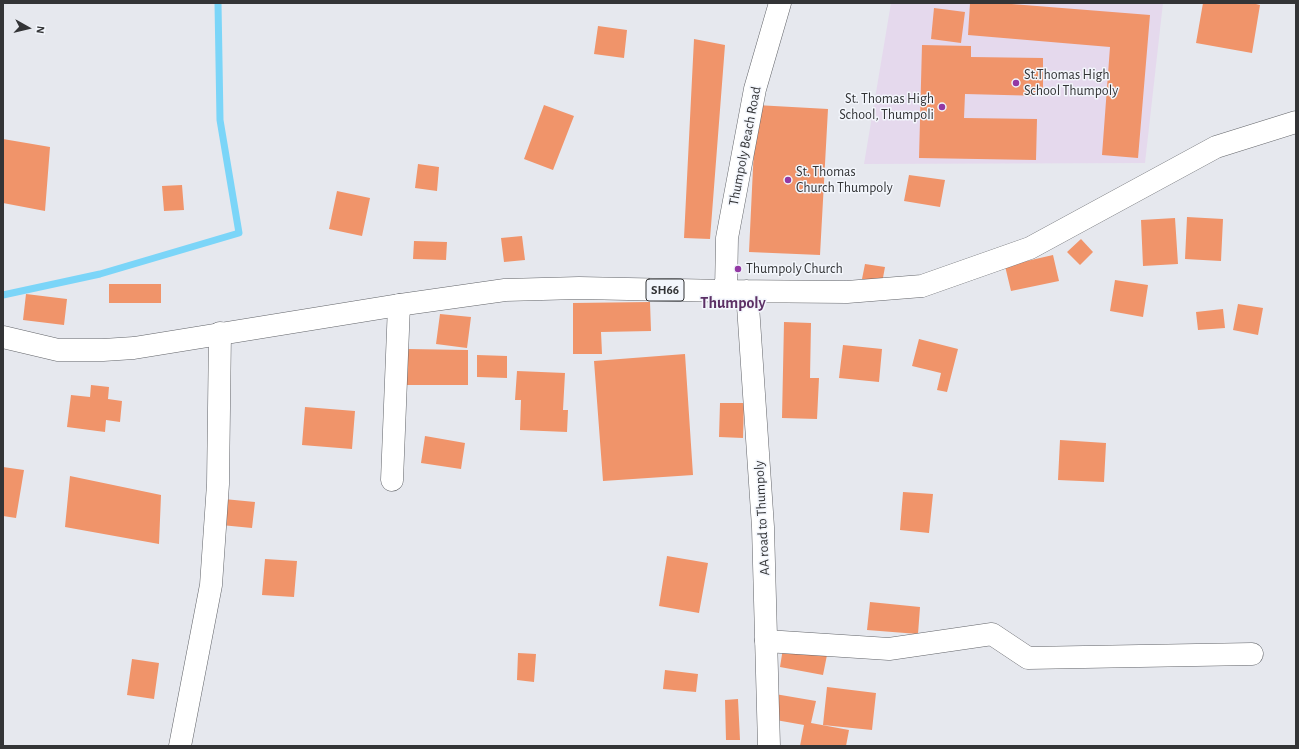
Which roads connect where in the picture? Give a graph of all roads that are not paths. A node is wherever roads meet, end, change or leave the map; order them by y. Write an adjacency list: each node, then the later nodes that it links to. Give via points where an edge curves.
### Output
1 (780, 3): 3 (main road, Thumpoly Beach Road, via 755,89 726,238)
2 (1296, 122): 4 (main road, SH66, via 1216,147 1030,248 922,286 847,292)
3 (726, 291): 4 (main road, SH66); 5 (main road, SH66, via 579,288 505,290)
4 (747, 291): 9 (main road, AA road to Thumpoly, via 764,527)
5 (399, 305): 6 (main road, SH66); 8 (main road)
6 (220, 333): 7 (main road, SH66, via 134,348 103,350 58,350); 11 (main road, via 218,484 211,586)
7 (3, 338)
8 (392, 480)
9 (766, 641): 10 (main road, via 889,649 992,634 1028,658); 12 (main road, AA road to Thumpoly)
10 (1252, 654)
11 (180, 746)
12 (768, 746)

